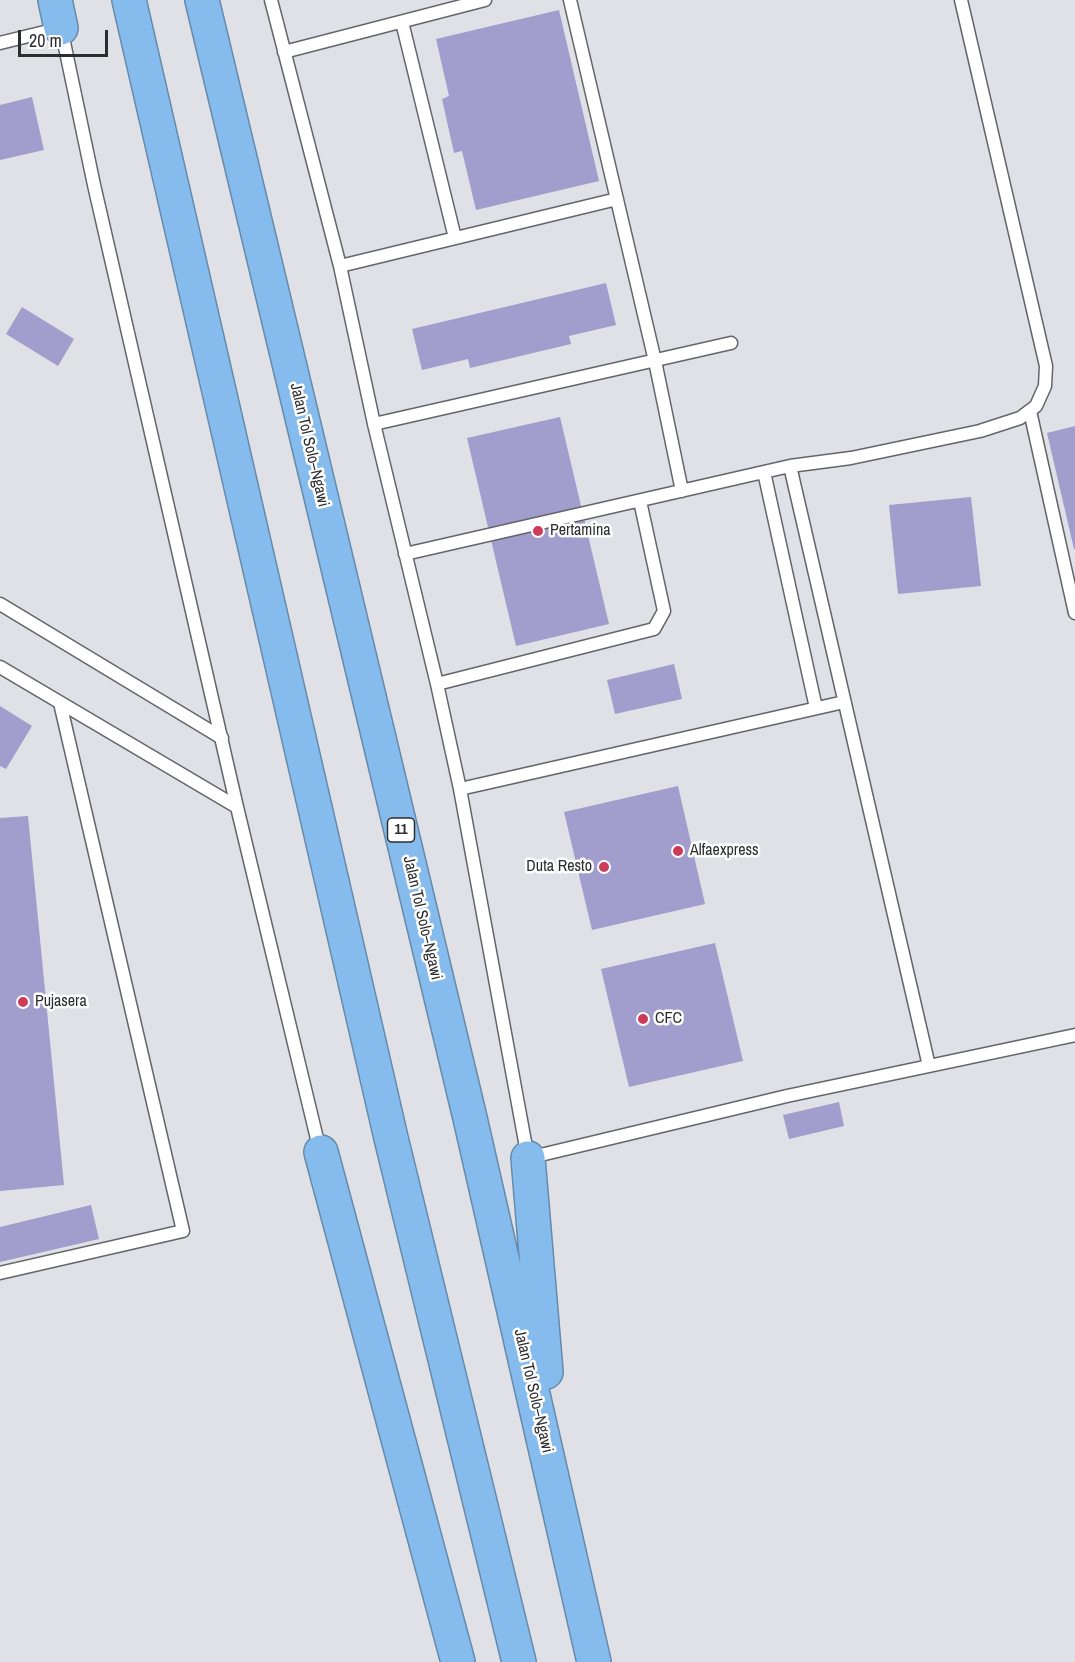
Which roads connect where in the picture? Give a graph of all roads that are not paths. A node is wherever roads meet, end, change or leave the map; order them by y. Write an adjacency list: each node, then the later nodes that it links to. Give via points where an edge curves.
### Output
1 (129, 0): 40 (highway, via 392,1138)
2 (202, 0): 38 (highway, Jalan Tol Solo–Ngawi / 11)
3 (271, 0): 10 (lane)
4 (485, 0): 8 (lane)
5 (570, 0): 11 (lane)
6 (961, 0): 16 (lane, via 1046,366 1045,386)
7 (58, 14): 9 (lane); 30 (lane)
8 (402, 22): 10 (lane); 12 (lane)
9 (0, 43)
10 (284, 52): 13 (lane)
11 (616, 199): 12 (lane); 15 (lane)
12 (455, 238): 13 (lane)
13 (340, 266): 17 (lane)
14 (731, 343): 15 (lane)
15 (655, 361): 17 (lane); 20 (lane)
16 (1030, 411): 18 (lane, via 980,431 851,458); 24 (lane)
17 (374, 424): 22 (lane)
18 (790, 466): 19 (lane); 27 (lane)
19 (764, 472): 20 (lane); 29 (lane)
20 (682, 491): 21 (lane)
21 (640, 501): 22 (lane); 26 (lane, via 664,611 654,629)
22 (405, 554): 26 (lane)
23 (0, 603): 30 (lane)
24 (1075, 613)
25 (0, 667): 28 (lane)
26 (437, 684): 31 (lane)
27 (844, 702): 29 (lane); 34 (lane)
28 (60, 703): 32 (lane); 37 (lane, via 183,1232)
29 (816, 708): 31 (lane)
30 (222, 738): 32 (lane)
31 (460, 789): 36 (lane)
32 (237, 807): 35 (lane)
33 (1075, 1035): 34 (lane)
34 (929, 1066): 36 (lane)
35 (321, 1152): 39 (highway)
36 (528, 1158): 38 (highway)
37 (0, 1273)
38 (555, 1486): 41 (highway, Jalan Tol Solo–Ngawi / 11)
39 (458, 1662)
40 (519, 1662)
41 (594, 1662)

